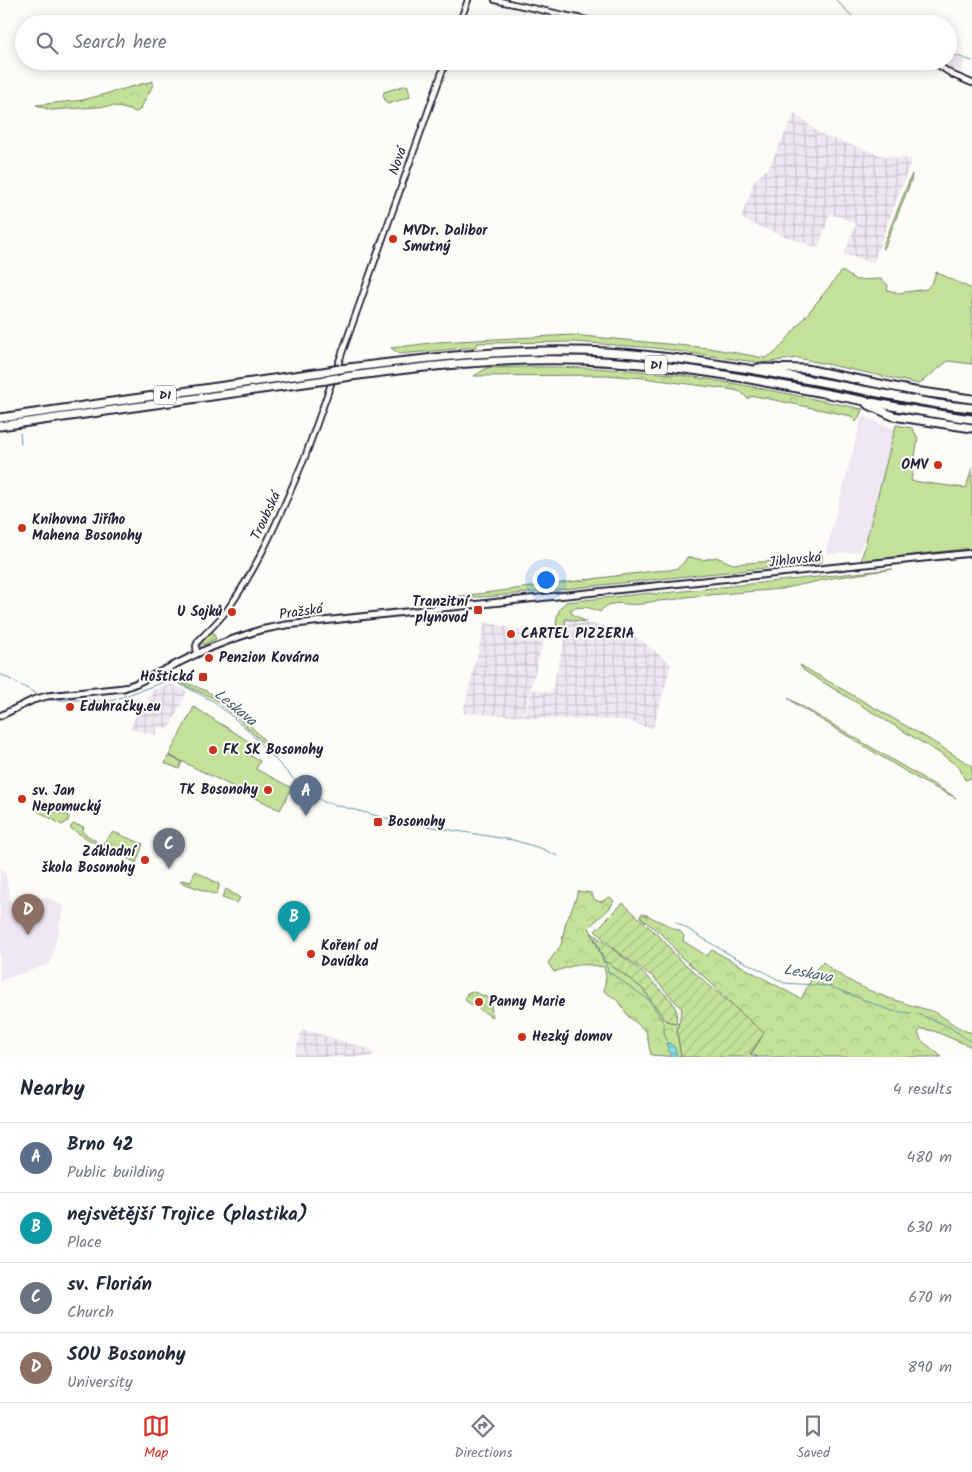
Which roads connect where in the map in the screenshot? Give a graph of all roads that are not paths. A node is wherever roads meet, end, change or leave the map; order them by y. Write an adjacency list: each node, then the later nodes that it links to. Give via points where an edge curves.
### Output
1 (468, 0): 3 (street)
2 (495, 0): 4 (street)
3 (463, 15)
4 (563, 15)
5 (443, 70): 9 (street, Nová)
6 (946, 70): 7 (street)
7 (972, 83)
8 (720, 365): 9 (highway, D1, via 618,353 546,351 456,355); 10 (highway, via 806,368 914,391); 12 (highway, D1)
9 (335, 373): 11 (highway, D1, via 465,362 585,360 708,372); 13 (highway, D1); 15 (highway, D1, bridge, via 326,380); 19 (street, Troubská, via 304,457 262,553 229,608 198,641)
10 (972, 399)
11 (858, 400): 14 (highway, D1); 16 (highway, via 893,416)
12 (972, 408)
13 (0, 418)
14 (972, 419)
15 (0, 426)
16 (972, 428)
17 (972, 553): 18 (main road, Jihlavská)
18 (620, 590): 19 (main road, Pražská, via 307,622 248,634)
19 (197, 654): 20 (main road, Pražská, via 124,688 47,696)
20 (0, 716)

